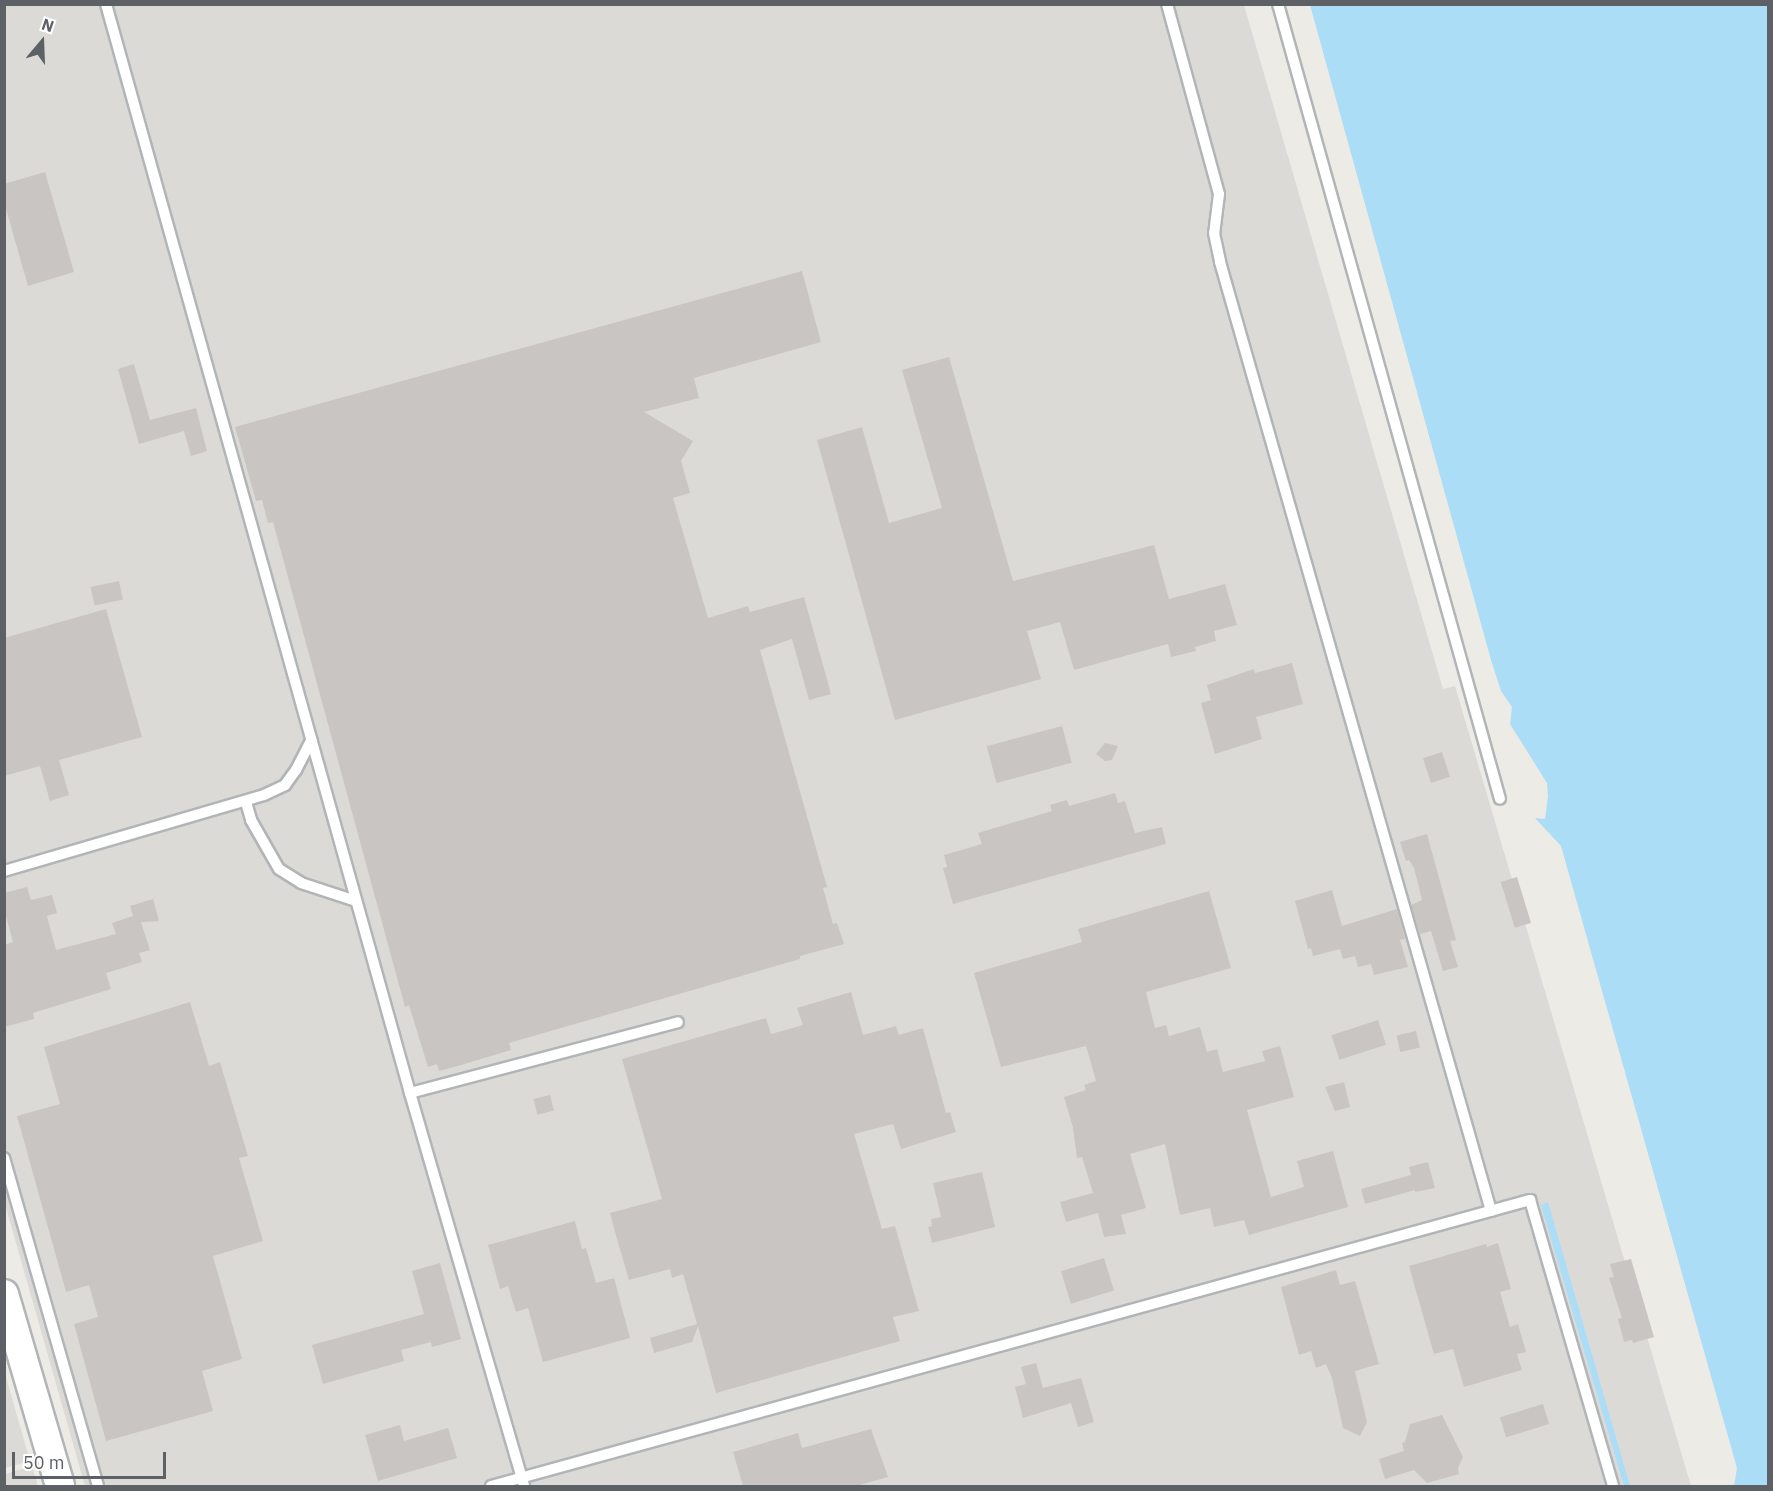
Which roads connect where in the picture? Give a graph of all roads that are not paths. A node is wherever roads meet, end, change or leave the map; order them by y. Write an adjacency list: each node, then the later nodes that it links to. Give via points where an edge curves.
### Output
1 (106, 4): 4 (lane)
2 (1167, 4): 12 (lane, via 1219,194 1214,233 1220,262)
3 (1278, 4): 5 (lane)
4 (311, 740): 6 (lane, via 285,786); 8 (lane)
5 (1500, 800)
6 (246, 802): 7 (lane); 8 (lane, via 251,820 279,869 301,883)
7 (4, 871)
8 (356, 902): 10 (lane)
9 (678, 1022): 10 (lane)
10 (410, 1093): 14 (lane)
11 (4, 1158): 16 (lane)
12 (1491, 1211): 14 (lane); 18 (lane, via 1530,1200)
13 (7, 1309): 15 (street)
14 (522, 1482): 17 (lane)
15 (60, 1486)
16 (98, 1486)
17 (491, 1486)
18 (1613, 1486)

